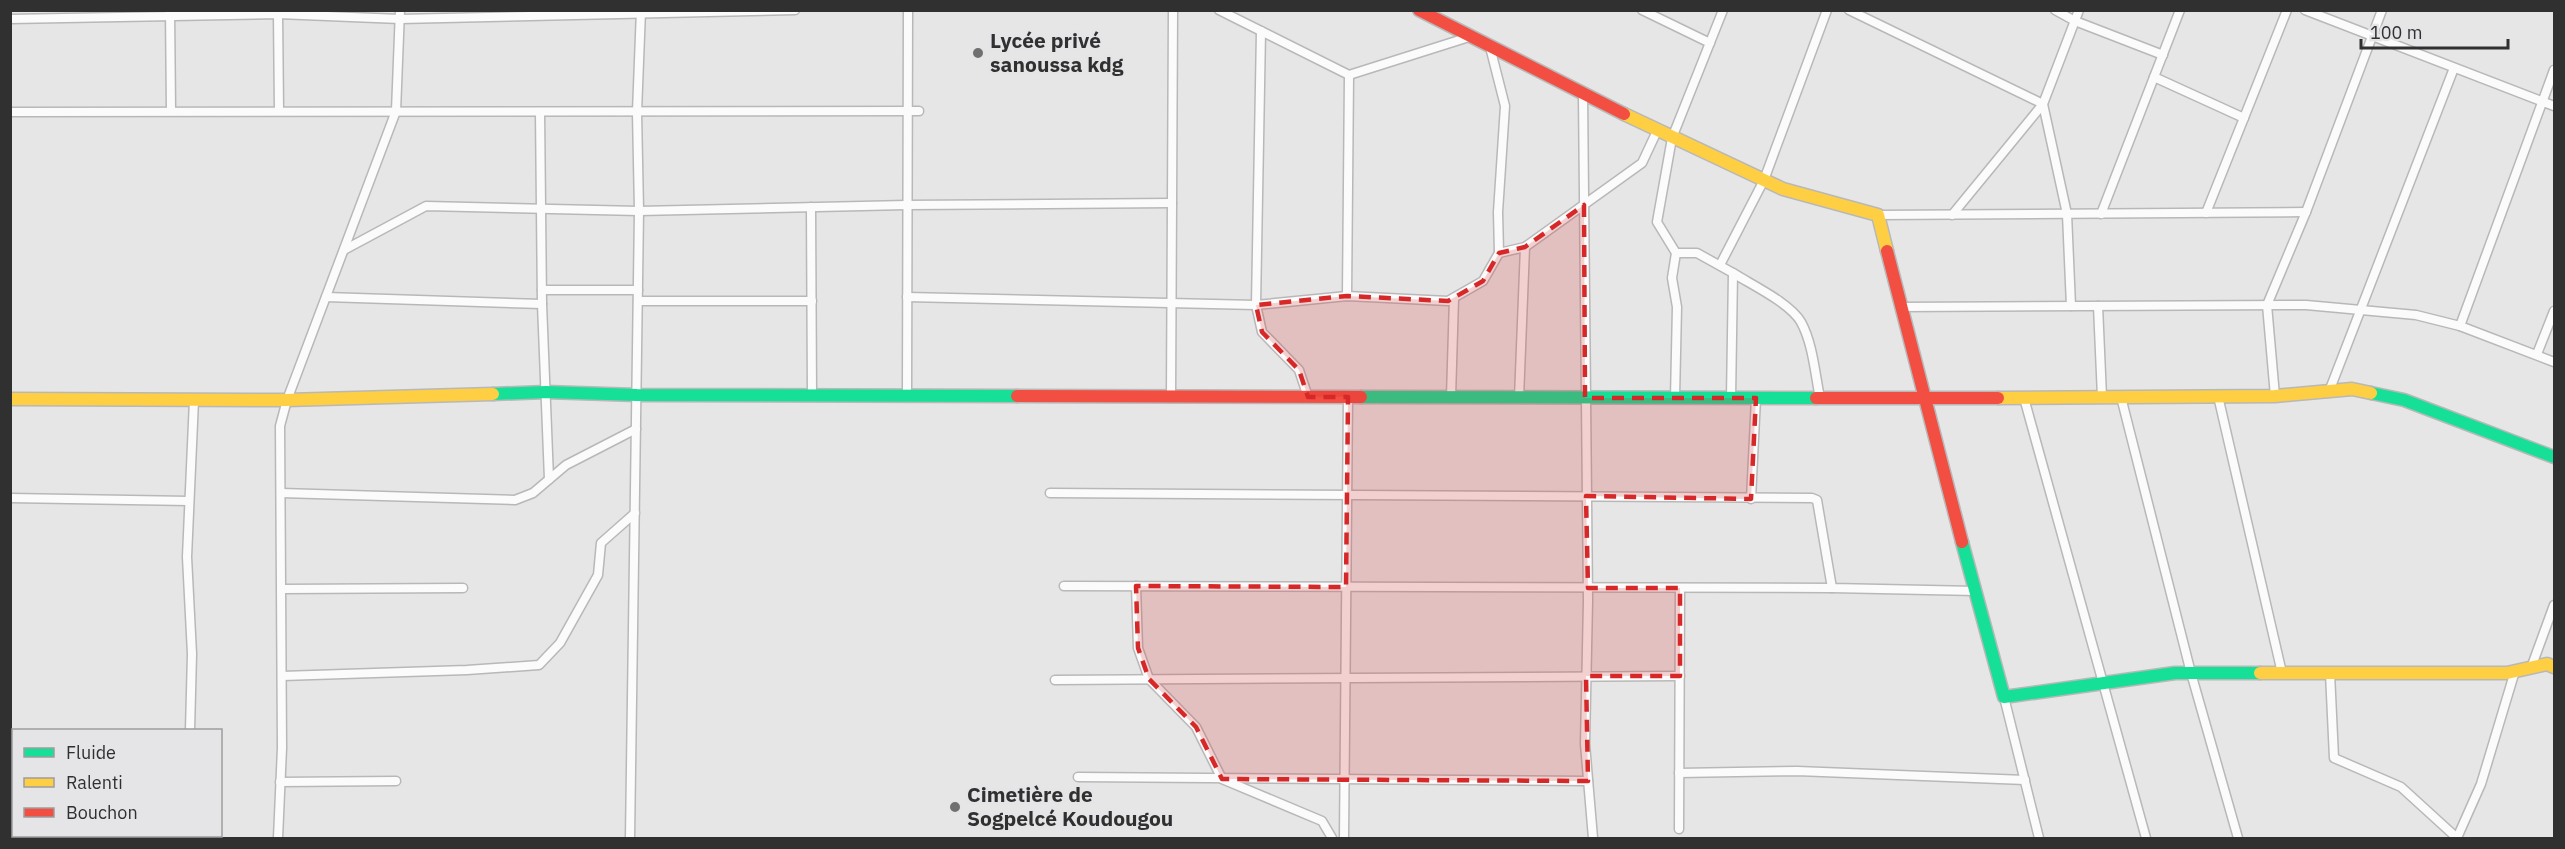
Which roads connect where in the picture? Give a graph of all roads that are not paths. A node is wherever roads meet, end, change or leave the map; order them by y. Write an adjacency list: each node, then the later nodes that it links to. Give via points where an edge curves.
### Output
1 (795, 10): 16 (street)
2 (908, 10): 39 (street)
3 (1173, 10): 48 (street)
4 (1219, 10): 22 (street)
5 (1419, 10): 23 (street)
6 (1641, 10): 25 (street)
7 (1723, 10): 25 (street)
8 (1827, 10): 47 (street)
9 (1849, 10): 34 (street)
10 (2055, 10): 21 (street)
11 (2079, 10): 21 (street)
12 (2180, 10): 27 (street)
13 (2287, 10): 44 (street)
14 (2305, 10): 24 (street)
15 (2382, 10): 24 (street)
16 (641, 12): 19 (street); 43 (street)
17 (170, 14): 18 (street); 20 (street); 36 (street)
18 (278, 14): 19 (street); 37 (street)
19 (400, 15): 38 (street)
20 (10, 19)
21 (2075, 21): 27 (street); 34 (street)
22 (1260, 31): 30 (street); 76 (street)
23 (1469, 37): 26 (street); 30 (street)
24 (2372, 37): 28 (street); 54 (street)
25 (1710, 43): 46 (street)
26 (1490, 47): 32 (street); 62 (street, via 1505,106)
27 (2163, 55): 31 (street)
28 (2454, 68): 33 (street); 81 (street)
29 (2554, 69): 33 (street)
30 (1350, 75): 68 (street)
31 (2154, 77): 44 (street); 57 (street)
32 (1583, 93): 45 (street); 50 (street)
33 (2543, 101): 35 (street); 83 (street)
34 (2043, 104): 56 (street); 58 (street)
35 (2554, 106)
36 (171, 111): 37 (street); 41 (street)
37 (279, 111): 38 (street)
38 (396, 111): 42 (street); 61 (street)
39 (906, 111): 40 (street); 43 (street); 49 (street)
40 (919, 111)
41 (10, 112)
42 (540, 112): 43 (street); 52 (street)
43 (637, 112): 53 (street)
44 (2244, 118): 55 (street)
45 (1657, 131): 46 (street); 50 (street, via 1642,163)
46 (1672, 138): 47 (street); 63 (street, via 1657,222)
47 (1764, 180): 59 (street); 64 (street)
48 (1172, 203): 49 (street); 74 (street)
49 (906, 205): 51 (street); 70 (street)
50 (1584, 205): 60 (street); 100 (street)
51 (811, 207): 53 (street); 73 (street)
52 (542, 209): 53 (street); 61 (street, via 426,206); 66 (street)
53 (639, 212): 67 (street)
54 (2306, 212): 55 (street); 77 (street)
55 (2206, 213): 57 (street)
56 (2067, 214): 57 (street); 58 (street); 78 (street)
57 (2101, 214)
58 (1952, 215): 59 (street)
59 (1878, 216): 80 (street)
60 (1525, 247): 62 (street); 99 (street)
61 (344, 250): 69 (street)
62 (1499, 253): 71 (street, via 1483,281)
63 (1676, 254): 64 (street, via 1697,253); 101 (street, via 1672,278 1677,307)
64 (1720, 265): 65 (street)
65 (1733, 273): 102 (street); 104 (street, via 1791,310 1801,321)
66 (542, 290): 67 (street); 75 (street)
67 (638, 290): 72 (street)
68 (1347, 296): 71 (street, via 1448,301); 76 (street)
69 (326, 297): 75 (street); 109 (street)
70 (907, 297): 74 (street); 90 (street)
71 (1454, 298): 98 (street)
72 (638, 301): 73 (street); 88 (street)
73 (812, 301): 89 (street)
74 (1172, 302): 76 (street); 93 (street)
75 (542, 304): 87 (street)
76 (1256, 304): 94 (street, via 1262,332 1299,370)
77 (2267, 305): 79 (street); 81 (street); 92 (street)
78 (2071, 306): 79 (street); 80 (street)
79 (2098, 306): 96 (street)
80 (1901, 308): 105 (street)
81 (2363, 310): 83 (street, via 2416,315); 86 (street)
82 (2554, 311): 84 (street)
83 (2460, 326): 84 (street)
84 (2537, 354): 85 (street)
85 (2554, 362)
86 (2331, 389): 92 (street); 111 (street, via 2352,389 2404,400)
87 (546, 392): 88 (street); 109 (street); 112 (street)
88 (637, 395): 89 (street); 110 (street)
89 (812, 396): 90 (street)
90 (907, 396): 93 (street)
91 (2218, 396): 92 (street); 97 (street); 135 (street)
92 (2275, 396)
93 (1172, 397): 94 (street)
94 (1308, 397): 95 (street)
95 (1348, 397): 98 (street); 115 (street)
96 (2102, 397): 97 (street); 106 (street)
97 (2121, 397): 134 (street)
98 (1451, 398): 99 (street)
99 (1519, 398): 100 (street)
100 (1585, 398): 101 (street); 116 (street)
101 (1675, 398): 102 (street)
102 (1731, 398): 103 (street)
103 (1756, 398): 104 (street); 118 (street)
104 (1821, 398): 105 (street)
105 (1923, 398): 106 (street); 129 (street)
106 (2024, 398): 143 (street)
107 (10, 399): 108 (street)
108 (194, 400): 109 (street); 119 (street)
109 (287, 400): 113 (street, via 280,426)
110 (636, 429): 112 (street, via 566,465); 120 (street)
111 (2554, 457)
112 (549, 479): 113 (street, via 533,493 515,500)
113 (281, 493): 128 (street)
114 (1050, 493): 115 (street)
115 (1348, 495): 116 (street); 123 (street)
116 (1586, 496): 118 (street); 125 (street)
117 (10, 498): 119 (street)
118 (1751, 499): 127 (street, via 1817,500)
119 (189, 501): 145 (street)
120 (635, 513): 137 (street, via 601,543 598,576 560,643 539,665); 156 (street)
121 (1064, 586): 122 (street)
122 (1136, 586): 123 (street); 142 (street, via 1138,648)
123 (1346, 587): 125 (street); 140 (street)
124 (463, 588): 128 (street)
125 (1588, 588): 126 (street); 138 (street)
126 (1680, 588): 127 (street); 139 (street)
127 (1832, 588): 129 (street)
128 (282, 589): 137 (street)
129 (1976, 591): 144 (street)
130 (2554, 605): 132 (street)
131 (2554, 667): 132 (street, via 2547,664)
132 (2531, 668): 133 (street)
133 (2515, 671): 136 (street); 163 (street, via 2481,784)
134 (2192, 673): 135 (street); 143 (street); 162 (street)
135 (2282, 673): 136 (street)
136 (2330, 673): 163 (street, via 2334,758 2401,787)
137 (282, 676): 153 (street)
138 (1586, 676): 139 (street); 140 (street); 152 (street)
139 (1680, 676): 146 (street)
140 (1345, 678): 142 (street); 149 (street)
141 (1055, 680): 142 (street)
142 (1149, 680): 148 (street, via 1196,727)
143 (2103, 683): 144 (street); 161 (street)
144 (2004, 697): 150 (street)
145 (190, 729)
146 (1679, 773): 150 (street, via 1797,771); 154 (street)
147 (1078, 777): 148 (street)
148 (1222, 779): 149 (street); 157 (street, via 1322,821)
149 (1345, 780): 152 (street); 158 (street)
150 (2025, 780): 160 (street)
151 (396, 781): 153 (street)
152 (1588, 781): 159 (street)
153 (280, 782): 155 (street)
154 (1679, 829)
155 (278, 838)
156 (630, 838)
157 (1332, 838)
158 (1344, 838)
159 (1593, 838)
160 (2039, 838)
161 (2146, 838)
162 (2238, 838)
163 (2457, 838)

